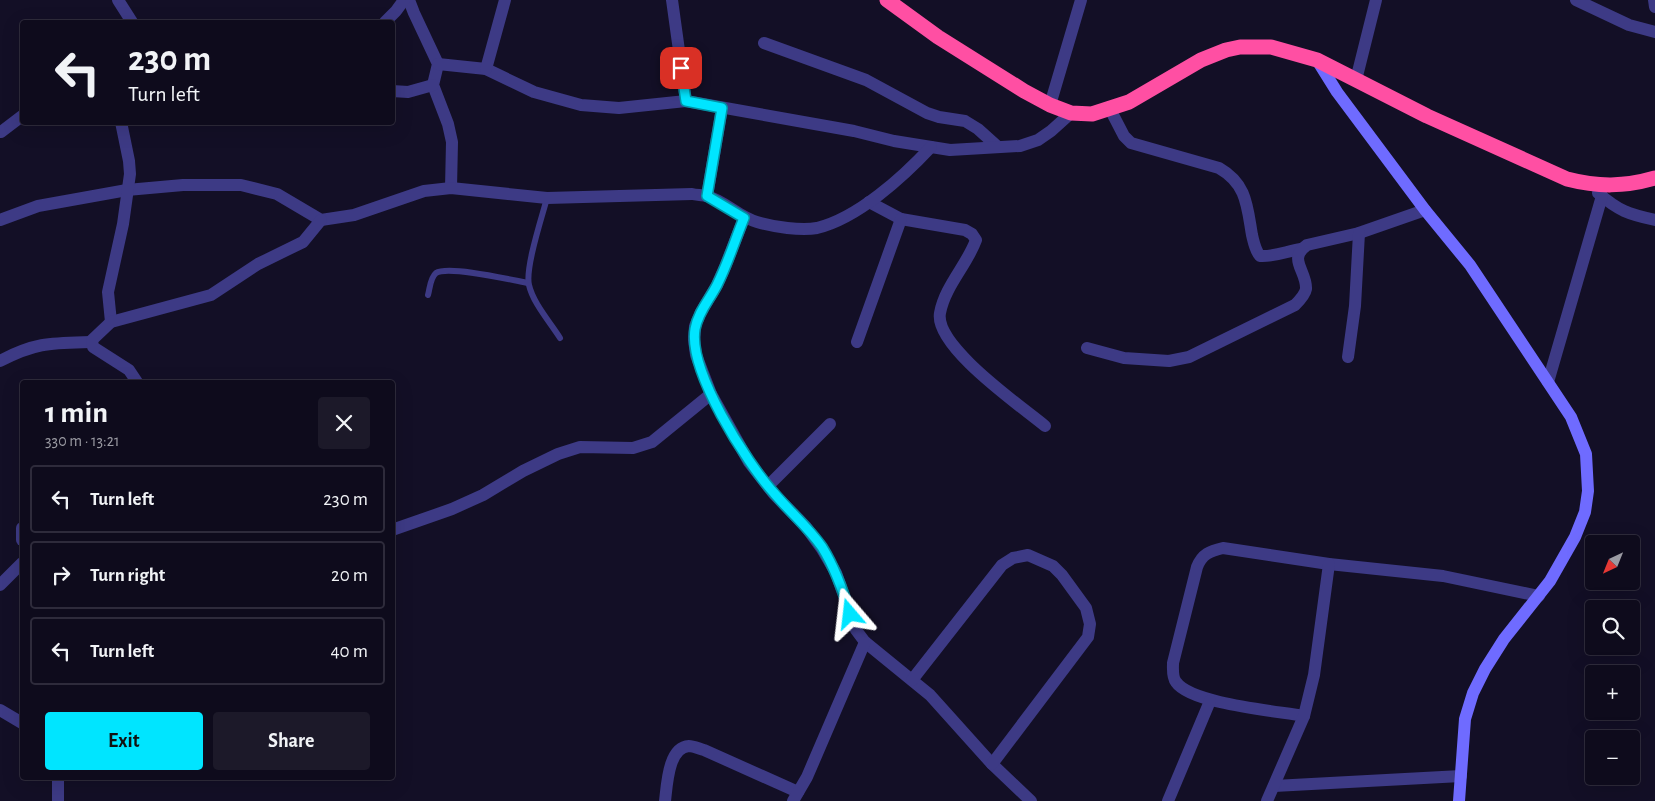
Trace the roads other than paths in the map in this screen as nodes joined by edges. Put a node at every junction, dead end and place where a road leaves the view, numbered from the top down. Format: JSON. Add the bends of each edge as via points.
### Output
{"nodes":[{"id":1,"x":118,"y":0,"type":"edge"},
{"id":2,"x":404,"y":0,"type":"edge"},
{"id":3,"x":409,"y":0,"type":"edge"},
{"id":4,"x":505,"y":0,"type":"edge"},
{"id":5,"x":672,"y":0,"type":"edge"},
{"id":6,"x":887,"y":0,"type":"edge"},
{"id":7,"x":1082,"y":0,"type":"edge"},
{"id":8,"x":1376,"y":0,"type":"edge"},
{"id":9,"x":1576,"y":0,"type":"edge"},
{"id":10,"x":1654,"y":0,"type":"edge"},
{"id":11,"x":1655,"y":7,"type":"edge"},
{"id":12,"x":131,"y":20,"type":"edge"},
{"id":13,"x":386,"y":20,"type":"edge"},
{"id":14,"x":1655,"y":32,"type":"edge"},
{"id":15,"x":764,"y":43,"type":"dead end"},
{"id":16,"x":1316,"y":60,"type":"junction"},
{"id":17,"x":438,"y":64,"type":"junction"},
{"id":18,"x":486,"y":69,"type":"junction"},
{"id":19,"x":1356,"y":80,"type":"junction"},
{"id":20,"x":433,"y":85,"type":"junction"},
{"id":21,"x":395,"y":91,"type":"edge"},
{"id":22,"x":686,"y":101,"type":"junction"},
{"id":23,"x":1050,"y":106,"type":"junction"},
{"id":24,"x":722,"y":108,"type":"junction"},
{"id":25,"x":1110,"y":109,"type":"junction"},
{"id":26,"x":1070,"y":113,"type":"junction"},
{"id":27,"x":20,"y":118,"type":"edge"},
{"id":28,"x":123,"y":125,"type":"edge"},
{"id":29,"x":1,"y":132,"type":"dead end"},
{"id":30,"x":932,"y":147,"type":"junction"},
{"id":31,"x":998,"y":147,"type":"junction"},
{"id":32,"x":1655,"y":178,"type":"edge"},
{"id":33,"x":1588,"y":184,"type":"junction"},
{"id":34,"x":451,"y":188,"type":"junction"},
{"id":35,"x":127,"y":190,"type":"junction"},
{"id":36,"x":707,"y":196,"type":"junction"},
{"id":37,"x":1602,"y":196,"type":"junction"},
{"id":38,"x":546,"y":198,"type":"junction"},
{"id":39,"x":869,"y":202,"type":"junction"},
{"id":40,"x":1424,"y":210,"type":"junction"},
{"id":41,"x":744,"y":218,"type":"junction"},
{"id":42,"x":901,"y":219,"type":"junction"},
{"id":43,"x":0,"y":220,"type":"edge"},
{"id":44,"x":320,"y":220,"type":"junction"},
{"id":45,"x":1655,"y":220,"type":"edge"},
{"id":46,"x":1360,"y":233,"type":"junction"},
{"id":47,"x":1301,"y":249,"type":"junction"},
{"id":48,"x":528,"y":283,"type":"junction"},
{"id":49,"x":428,"y":295,"type":"dead end"},
{"id":50,"x":111,"y":322,"type":"junction"},
{"id":51,"x":560,"y":338,"type":"dead end"},
{"id":52,"x":91,"y":342,"type":"junction"},
{"id":53,"x":857,"y":342,"type":"dead end"},
{"id":54,"x":1087,"y":348,"type":"dead end"},
{"id":55,"x":1348,"y":357,"type":"dead end"},
{"id":56,"x":0,"y":361,"type":"edge"},
{"id":57,"x":136,"y":380,"type":"edge"},
{"id":58,"x":1548,"y":382,"type":"junction"},
{"id":59,"x":711,"y":394,"type":"junction"},
{"id":60,"x":830,"y":424,"type":"dead end"},
{"id":61,"x":1045,"y":426,"type":"dead end"},
{"id":62,"x":768,"y":486,"type":"junction"},
{"id":63,"x":395,"y":529,"type":"edge"},
{"id":64,"x":1329,"y":564,"type":"junction"},
{"id":65,"x":20,"y":565,"type":"edge"},
{"id":66,"x":0,"y":585,"type":"edge"},
{"id":67,"x":1539,"y":596,"type":"junction"},
{"id":68,"x":865,"y":642,"type":"junction"},
{"id":69,"x":912,"y":680,"type":"junction"},
{"id":70,"x":1210,"y":701,"type":"junction"},
{"id":71,"x":0,"y":710,"type":"edge"},
{"id":72,"x":1304,"y":716,"type":"junction"},
{"id":73,"x":20,"y":722,"type":"edge"},
{"id":74,"x":992,"y":764,"type":"junction"},
{"id":75,"x":1462,"y":776,"type":"junction"},
{"id":76,"x":58,"y":780,"type":"edge"},
{"id":77,"x":1274,"y":786,"type":"junction"},
{"id":78,"x":795,"y":797,"type":"edge"},
{"id":79,"x":1024,"y":797,"type":"edge"},
{"id":80,"x":58,"y":801,"type":"edge"},
{"id":81,"x":665,"y":801,"type":"edge"},
{"id":82,"x":1168,"y":801,"type":"edge"},
{"id":83,"x":1267,"y":801,"type":"edge"},
{"id":84,"x":1459,"y":801,"type":"edge"}],
"edges":[{"from":1,"to":12,"type":"street"},
{"from":2,"to":13,"type":"street"},
{"from":3,"to":17,"type":"street"},
{"from":4,"to":18,"type":"street"},
{"from":5,"to":22,"type":"street"},
{"from":6,"to":23,"type":"highway","via":[[938,37]]},
{"from":7,"to":23,"type":"street"},
{"from":8,"to":19,"type":"street"},
{"from":9,"to":14,"type":"street","via":[[1629,25]]},
{"from":10,"to":11,"type":"street"},
{"from":15,"to":31,"type":"street","via":[[866,80],[927,113],[965,121]]},
{"from":16,"to":19,"type":"highway"},
{"from":16,"to":25,"type":"highway","via":[[1271,47],[1240,46],[1201,60],[1129,102]]},
{"from":16,"to":40,"type":"street"},
{"from":17,"to":18,"type":"street"},
{"from":17,"to":20,"type":"street"},
{"from":18,"to":22,"type":"street","via":[[534,92],[581,104],[619,108]]},
{"from":19,"to":33,"type":"highway","via":[[1494,148],[1567,179]]},
{"from":20,"to":21,"type":"street","via":[[408,92]]},
{"from":20,"to":34,"type":"street","via":[[452,142]]},
{"from":22,"to":24,"type":"street"},
{"from":23,"to":26,"type":"highway"},
{"from":24,"to":30,"type":"street"},
{"from":24,"to":36,"type":"street"},
{"from":25,"to":26,"type":"highway","via":[[1092,114]]},
{"from":25,"to":47,"type":"street","via":[[1131,143],[1219,168],[1233,178],[1243,190],[1254,244],[1260,256]]},
{"from":26,"to":31,"type":"street","via":[[1038,140],[1020,146]]},
{"from":27,"to":29,"type":"street"},
{"from":28,"to":35,"type":"street","via":[[130,174]]},
{"from":30,"to":31,"type":"street","via":[[950,150]]},
{"from":30,"to":39,"type":"street"},
{"from":32,"to":33,"type":"highway","via":[[1634,184]]},
{"from":33,"to":37,"type":"street"},
{"from":34,"to":38,"type":"street"},
{"from":34,"to":44,"type":"street","via":[[424,192],[354,215]]},
{"from":35,"to":43,"type":"street","via":[[38,206]]},
{"from":35,"to":44,"type":"street","via":[[241,185],[277,194]]},
{"from":35,"to":50,"type":"street","via":[[108,292]]},
{"from":36,"to":38,"type":"street"},
{"from":36,"to":41,"type":"street"},
{"from":37,"to":45,"type":"street","via":[[1624,211]]},
{"from":37,"to":58,"type":"street"},
{"from":38,"to":48,"type":"lane"},
{"from":39,"to":41,"type":"street","via":[[836,222],[817,228],[801,230]]},
{"from":39,"to":42,"type":"street"},
{"from":40,"to":46,"type":"street"},
{"from":40,"to":58,"type":"street","via":[[1470,265]]},
{"from":41,"to":59,"type":"street","via":[[717,285],[695,326],[696,355]]},
{"from":42,"to":53,"type":"street"},
{"from":42,"to":61,"type":"street","via":[[972,234],[976,240],[945,298],[940,314],[941,325],[962,356],[978,372]]},
{"from":44,"to":50,"type":"street","via":[[303,242],[258,264],[211,295]]},
{"from":46,"to":47,"type":"street"},
{"from":46,"to":55,"type":"street","via":[[1356,306]]},
{"from":47,"to":54,"type":"street","via":[[1298,257],[1306,288],[1295,305],[1189,357],[1155,361],[1124,358]]},
{"from":48,"to":49,"type":"lane","via":[[444,270],[432,278]]},
{"from":48,"to":51,"type":"lane"},
{"from":50,"to":52,"type":"street"},
{"from":52,"to":56,"type":"street","via":[[47,343]]},
{"from":52,"to":57,"type":"street","via":[[96,350],[129,370]]},
{"from":58,"to":67,"type":"street","via":[[1571,417],[1586,454],[1588,491],[1576,537]]},
{"from":59,"to":62,"type":"street","via":[[749,462]]},
{"from":59,"to":63,"type":"street","via":[[652,442],[633,448],[580,447],[558,454],[483,495]]},
{"from":60,"to":62,"type":"street"},
{"from":62,"to":68,"type":"street","via":[[822,549],[836,573],[856,630]]},
{"from":64,"to":67,"type":"street","via":[[1443,576]]},
{"from":64,"to":70,"type":"street","via":[[1223,548],[1201,557],[1173,673],[1176,682],[1185,690]]},
{"from":64,"to":72,"type":"street","via":[[1314,675]]},
{"from":65,"to":66,"type":"street"},
{"from":67,"to":75,"type":"street","via":[[1504,639],[1473,694],[1465,719]]},
{"from":68,"to":69,"type":"street"},
{"from":68,"to":78,"type":"street","via":[[808,777]]},
{"from":69,"to":74,"type":"street","via":[[930,694]]},
{"from":69,"to":74,"type":"street","via":[[1002,565],[1013,558],[1028,555],[1053,566],[1062,575],[1086,608],[1090,624],[1088,637]]},
{"from":70,"to":72,"type":"street"},
{"from":70,"to":82,"type":"street"},
{"from":71,"to":73,"type":"street"},
{"from":72,"to":77,"type":"street"},
{"from":74,"to":79,"type":"street"},
{"from":75,"to":77,"type":"street"},
{"from":75,"to":84,"type":"street"},
{"from":76,"to":80,"type":"street"},
{"from":77,"to":83,"type":"street"},
{"from":78,"to":81,"type":"street","via":[[704,750],[689,746],[674,755]]}]}
